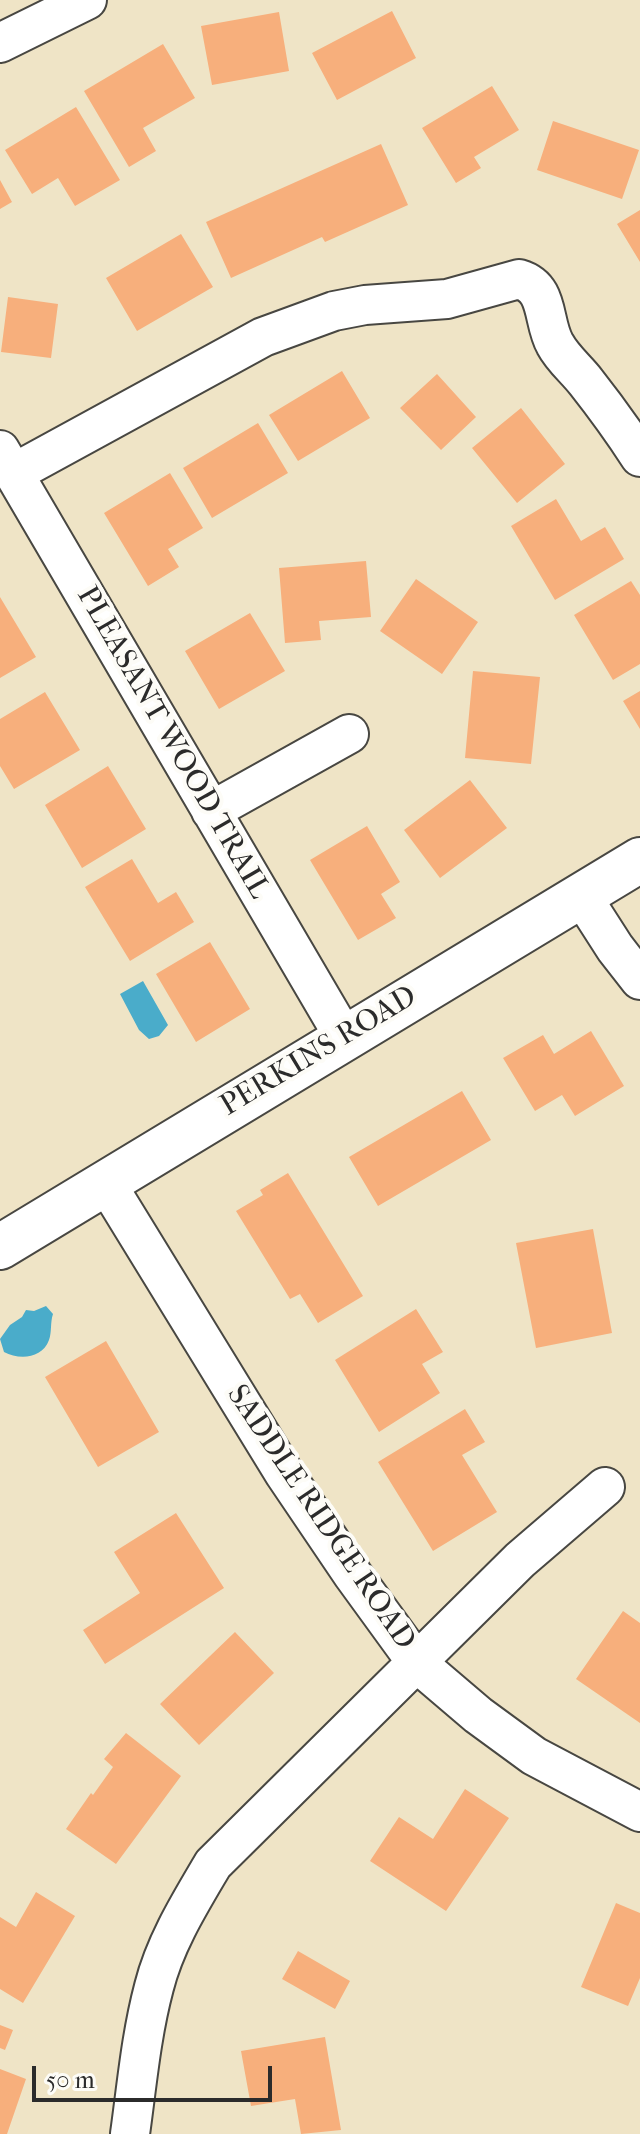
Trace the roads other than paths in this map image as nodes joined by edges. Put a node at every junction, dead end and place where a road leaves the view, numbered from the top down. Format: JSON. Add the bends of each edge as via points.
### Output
{"nodes":[{"id":1,"x":87,"y":0,"type":"edge"},
{"id":2,"x":0,"y":43,"type":"edge"},
{"id":3,"x":640,"y":457,"type":"edge"},
{"id":4,"x":7,"y":462,"type":"edge"},
{"id":5,"x":349,"y":734,"type":"dead end"},
{"id":6,"x":211,"y":811,"type":"junction"},
{"id":7,"x":640,"y":860,"type":"edge"},
{"id":8,"x":581,"y":895,"type":"junction"},
{"id":9,"x":640,"y":980,"type":"edge"},
{"id":10,"x":344,"y":1037,"type":"junction"},
{"id":11,"x":106,"y":1183,"type":"junction"},
{"id":12,"x":0,"y":1247,"type":"edge"},
{"id":13,"x":605,"y":1487,"type":"dead end"},
{"id":14,"x":417,"y":1663,"type":"junction"},
{"id":15,"x":640,"y":1812,"type":"edge"},
{"id":16,"x":130,"y":2134,"type":"edge"}],
"edges":[{"from":1,"to":2,"type":"street"},
{"from":3,"to":4,"type":"street","via":[[553,342],[536,290],[519,279],[447,299],[365,305],[305,320]]},
{"from":4,"to":6,"type":"street","name":"PLEASANT WOOD TRAIL"},
{"from":5,"to":6,"type":"street"},
{"from":6,"to":10,"type":"street","name":"PLEASANT WOOD TRAIL"},
{"from":7,"to":8,"type":"main road","name":"PERKINS ROAD"},
{"from":8,"to":9,"type":"street"},
{"from":8,"to":10,"type":"main road","name":"PERKINS ROAD"},
{"from":10,"to":11,"type":"main road","name":"PERKINS ROAD"},
{"from":11,"to":12,"type":"main road","name":"PERKINS ROAD"},
{"from":11,"to":14,"type":"street","name":"SADDLE RIDGE ROAD","via":[[284,1473]]},
{"from":13,"to":14,"type":"street","via":[[520,1560]]},
{"from":14,"to":15,"type":"street","name":"SADDLE RIDGE ROAD","via":[[534,1756]]},
{"from":14,"to":16,"type":"street","via":[[213,1864],[183,1915],[154,1984]]}]}
